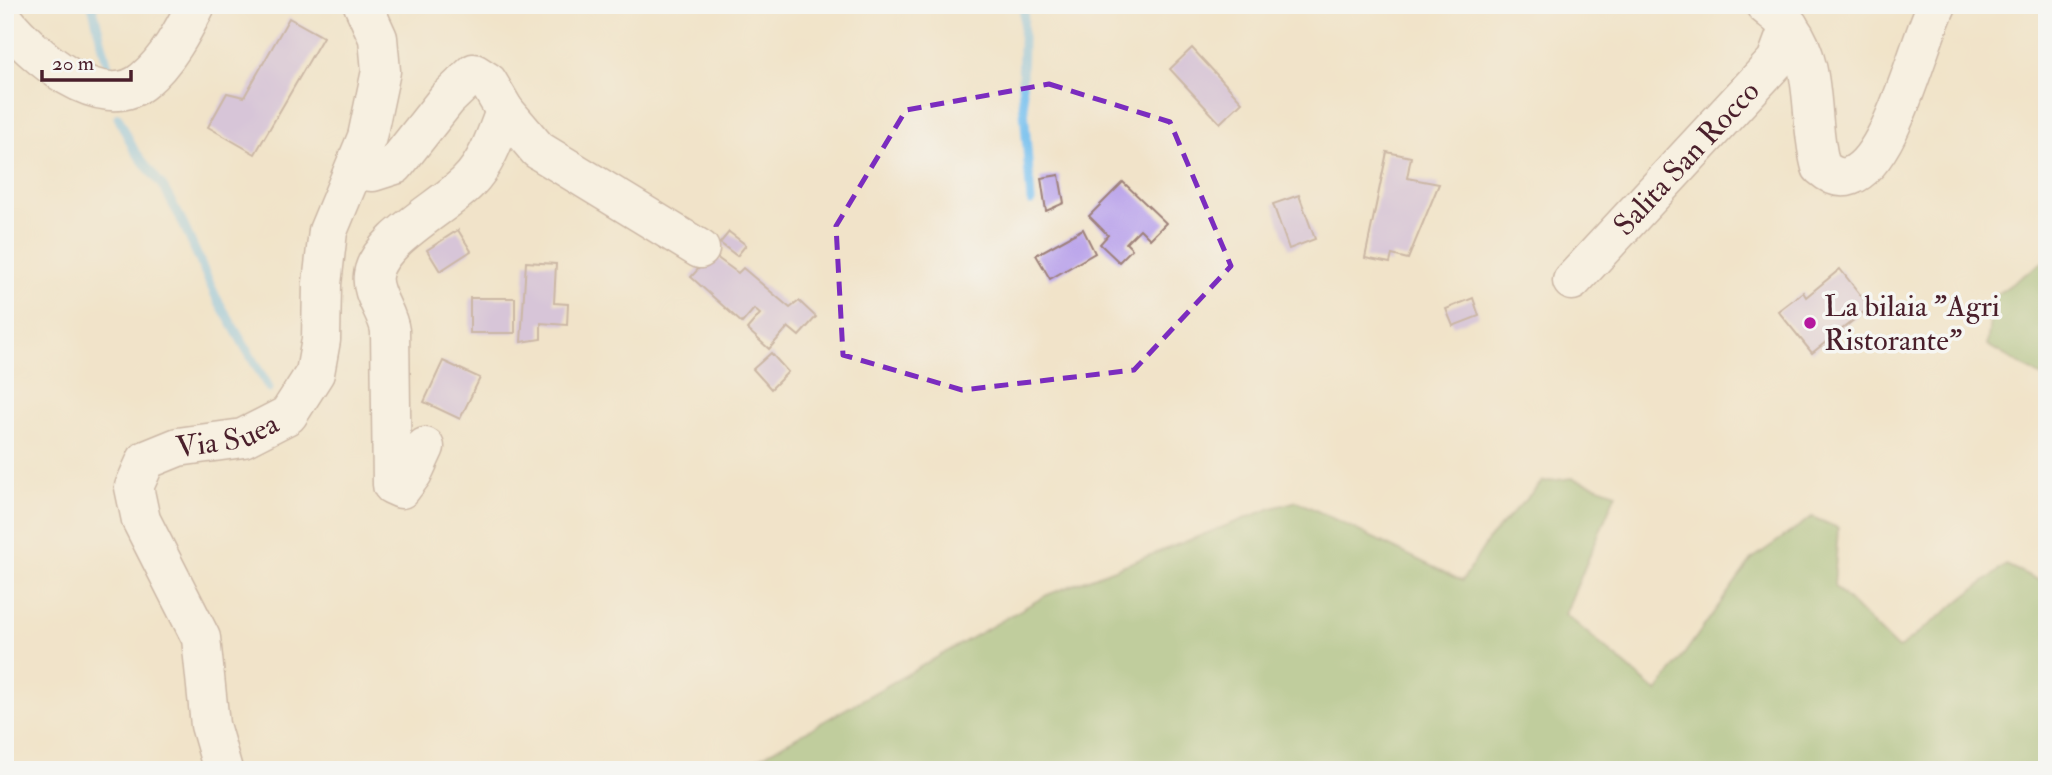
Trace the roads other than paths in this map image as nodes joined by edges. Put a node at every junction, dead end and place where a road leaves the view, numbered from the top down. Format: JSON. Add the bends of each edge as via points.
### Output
{"nodes":[{"id":1,"x":196,"y":5,"type":"edge"},
{"id":2,"x":363,"y":5,"type":"edge"},
{"id":3,"x":1937,"y":5,"type":"edge"},
{"id":4,"x":1777,"y":16,"type":"edge"},
{"id":5,"x":5,"y":21,"type":"edge"},
{"id":6,"x":505,"y":111,"type":"junction"},
{"id":7,"x":354,"y":170,"type":"junction"},
{"id":8,"x":700,"y":249,"type":"dead end"},
{"id":9,"x":1572,"y":281,"type":"dead end"},
{"id":10,"x":425,"y":447,"type":"dead end"},
{"id":11,"x":223,"y":770,"type":"edge"}],
"edges":[{"from":1,"to":5,"type":"street","via":[[180,36],[144,81],[123,91],[82,85],[41,58]]},
{"from":2,"to":7,"type":"street","name":"Via Suea","via":[[378,38],[381,71],[368,137]]},
{"from":3,"to":4,"type":"street","name":"Salita San Rocco","via":[[1893,123],[1872,161],[1850,176],[1833,176],[1821,167],[1802,49]]},
{"from":4,"to":9,"type":"street","name":"Salita San Rocco","via":[[1776,61]]},
{"from":6,"to":7,"type":"street","via":[[488,82],[474,73],[447,99],[395,165],[373,172]]},
{"from":6,"to":8,"type":"street","via":[[538,149]]},
{"from":6,"to":10,"type":"street","via":[[493,145],[470,181],[387,249],[373,275],[390,331],[392,485],[401,489]]},
{"from":7,"to":11,"type":"street","name":"Via Suea","via":[[328,231],[315,373],[288,415],[243,438],[178,447],[146,460],[134,487],[141,520],[201,638],[210,724]]}]}
